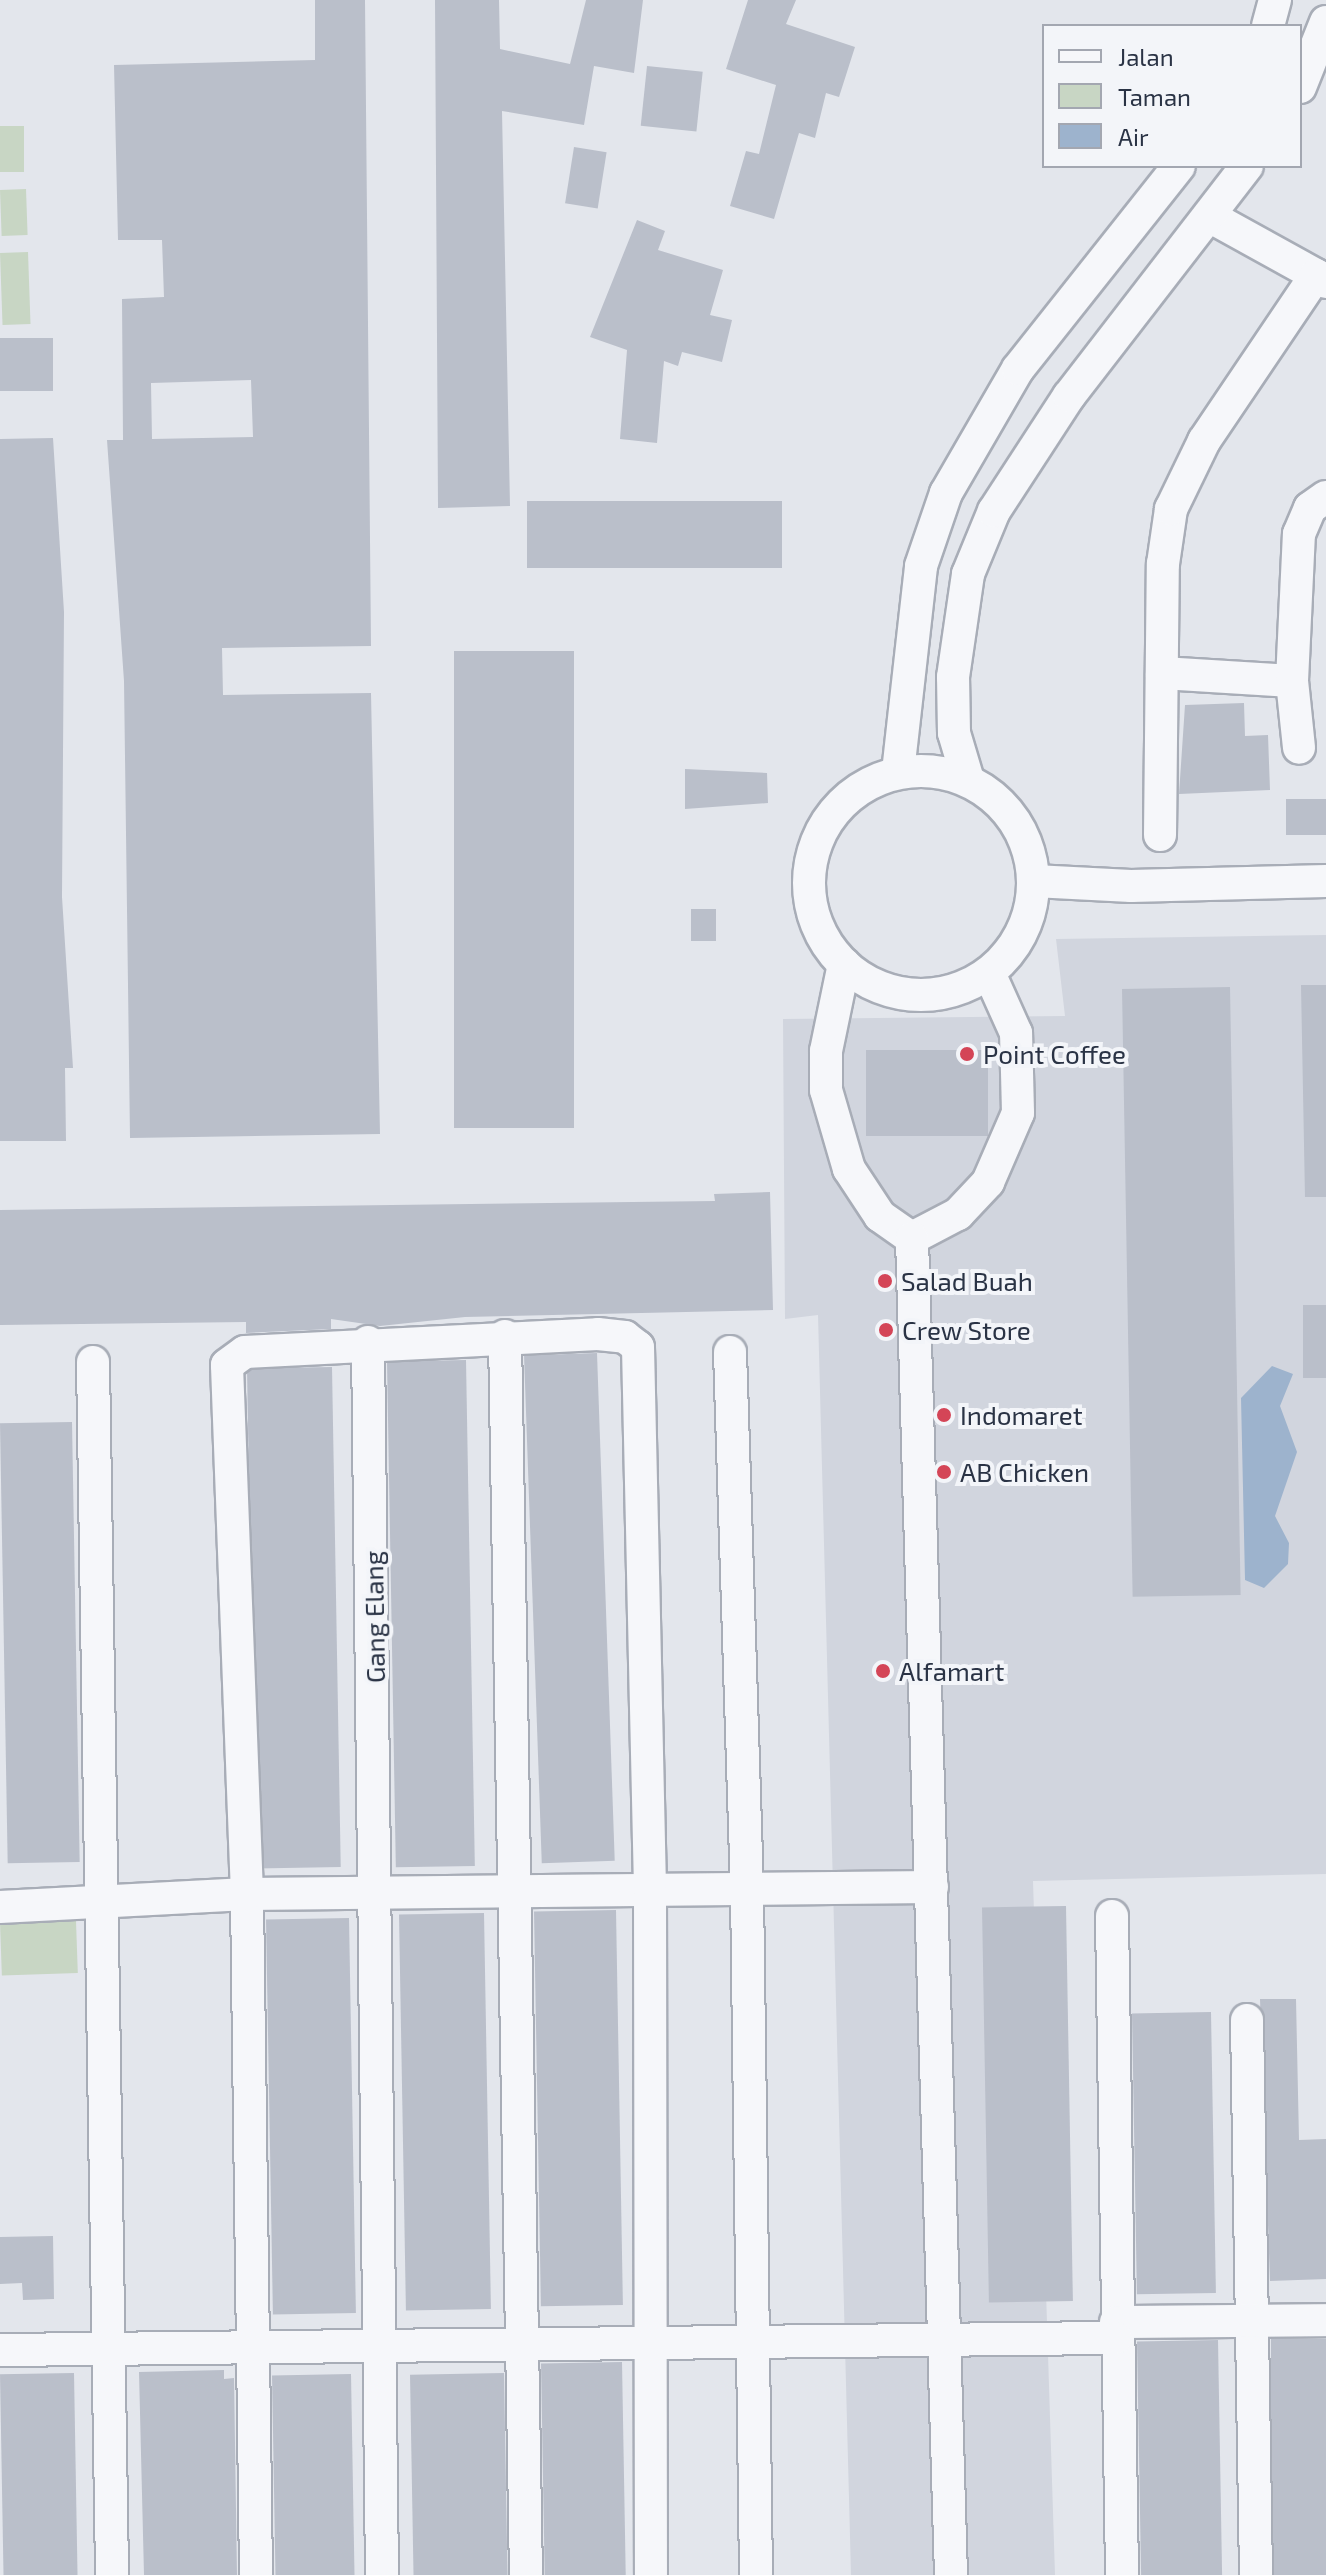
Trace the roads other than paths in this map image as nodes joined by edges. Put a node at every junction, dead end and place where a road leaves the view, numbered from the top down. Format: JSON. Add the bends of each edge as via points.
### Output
{"nodes":[{"id":1,"x":1275,"y":0,"type":"edge"},
{"id":2,"x":1326,"y":22,"type":"edge"},
{"id":3,"x":1269,"y":24,"type":"edge"},
{"id":4,"x":1302,"y":82,"type":"edge"},
{"id":5,"x":1177,"y":168,"type":"edge"},
{"id":6,"x":1245,"y":168,"type":"edge"},
{"id":7,"x":1209,"y":216,"type":"junction"},
{"id":8,"x":1321,"y":279,"type":"edge"},
{"id":9,"x":1326,"y":497,"type":"edge"},
{"id":10,"x":1162,"y":673,"type":"junction"},
{"id":11,"x":1292,"y":681,"type":"junction"},
{"id":12,"x":1299,"y":748,"type":"dead end"},
{"id":13,"x":898,"y":772,"type":"junction"},
{"id":14,"x":968,"y":780,"type":"junction"},
{"id":15,"x":1160,"y":835,"type":"dead end"},
{"id":16,"x":1034,"y":881,"type":"junction"},
{"id":17,"x":1326,"y":881,"type":"edge"},
{"id":18,"x":844,"y":964,"type":"junction"},
{"id":19,"x":989,"y":973,"type":"junction"},
{"id":20,"x":912,"y":1238,"type":"junction"},
{"id":21,"x":505,"y":1336,"type":"junction"},
{"id":22,"x":368,"y":1342,"type":"junction"},
{"id":23,"x":730,"y":1352,"type":"dead end"},
{"id":24,"x":93,"y":1362,"type":"dead end"},
{"id":25,"x":932,"y":1887,"type":"junction"},
{"id":26,"x":747,"y":1889,"type":"junction"},
{"id":27,"x":650,"y":1890,"type":"junction"},
{"id":28,"x":515,"y":1891,"type":"junction"},
{"id":29,"x":379,"y":1892,"type":"junction"},
{"id":30,"x":247,"y":1894,"type":"junction"},
{"id":31,"x":97,"y":1904,"type":"junction"},
{"id":32,"x":0,"y":1907,"type":"edge"},
{"id":33,"x":1112,"y":1916,"type":"dead end"},
{"id":34,"x":1247,"y":2020,"type":"dead end"},
{"id":35,"x":1326,"y":2320,"type":"edge"},
{"id":36,"x":1252,"y":2321,"type":"junction"},
{"id":37,"x":1116,"y":2330,"type":"junction"},
{"id":38,"x":945,"y":2337,"type":"junction"},
{"id":39,"x":651,"y":2338,"type":"junction"},
{"id":40,"x":751,"y":2338,"type":"junction"},
{"id":41,"x":523,"y":2341,"type":"junction"},
{"id":42,"x":379,"y":2344,"type":"junction"},
{"id":43,"x":251,"y":2346,"type":"junction"},
{"id":44,"x":107,"y":2347,"type":"junction"},
{"id":45,"x":0,"y":2350,"type":"edge"},
{"id":46,"x":112,"y":2575,"type":"edge"},
{"id":47,"x":256,"y":2575,"type":"edge"},
{"id":48,"x":382,"y":2575,"type":"edge"},
{"id":49,"x":526,"y":2575,"type":"edge"},
{"id":50,"x":651,"y":2575,"type":"edge"},
{"id":51,"x":756,"y":2575,"type":"edge"},
{"id":52,"x":951,"y":2575,"type":"edge"},
{"id":53,"x":1122,"y":2575,"type":"edge"},
{"id":54,"x":1256,"y":2575,"type":"edge"}],
"edges":[{"from":1,"to":3,"type":"street"},
{"from":2,"to":4,"type":"street"},
{"from":5,"to":13,"type":"street","via":[[1018,369],[946,493],[921,566]]},
{"from":6,"to":7,"type":"street"},
{"from":7,"to":8,"type":"street"},
{"from":7,"to":14,"type":"street","via":[[1069,396],[994,511],[968,574],[953,677],[954,733]]},
{"from":8,"to":10,"type":"street","via":[[1204,441],[1171,509]]},
{"from":9,"to":11,"type":"street","via":[[1310,508],[1299,534]]},
{"from":10,"to":11,"type":"street"},
{"from":10,"to":15,"type":"street"},
{"from":11,"to":12,"type":"street"},
{"from":13,"to":14,"type":"street","via":[[933,770]]},
{"from":13,"to":18,"type":"street","via":[[843,802],[812,857],[814,916]]},
{"from":14,"to":16,"type":"street","via":[[1015,821]]},
{"from":16,"to":17,"type":"street"},
{"from":16,"to":19,"type":"street","via":[[1022,933]]},
{"from":18,"to":19,"type":"street","via":[[869,983],[931,995]]},
{"from":18,"to":20,"type":"street","via":[[826,1051],[826,1090],[849,1169],[880,1216]]},
{"from":19,"to":20,"type":"street","via":[[1016,1033],[1018,1113],[988,1182],[958,1214]]},
{"from":20,"to":25,"type":"street"},
{"from":21,"to":22,"type":"street"},
{"from":21,"to":27,"type":"street","via":[[598,1334],[625,1337],[638,1347]]},
{"from":21,"to":28,"type":"street"},
{"from":22,"to":29,"type":"street","name":"Gang Elang"},
{"from":22,"to":30,"type":"street","via":[[245,1352],[227,1365]]},
{"from":23,"to":26,"type":"street"},
{"from":24,"to":31,"type":"street"},
{"from":25,"to":26,"type":"street"},
{"from":25,"to":38,"type":"street"},
{"from":26,"to":27,"type":"street"},
{"from":26,"to":40,"type":"street"},
{"from":27,"to":28,"type":"street"},
{"from":27,"to":39,"type":"street"},
{"from":28,"to":29,"type":"street"},
{"from":28,"to":41,"type":"street"},
{"from":29,"to":30,"type":"street"},
{"from":29,"to":42,"type":"street","name":"Gang Elang"},
{"from":30,"to":31,"type":"street"},
{"from":30,"to":43,"type":"street"},
{"from":31,"to":32,"type":"street"},
{"from":31,"to":44,"type":"street"},
{"from":33,"to":37,"type":"street"},
{"from":34,"to":36,"type":"street"},
{"from":35,"to":36,"type":"street"},
{"from":36,"to":37,"type":"street"},
{"from":36,"to":54,"type":"street"},
{"from":37,"to":38,"type":"street"},
{"from":37,"to":53,"type":"street"},
{"from":38,"to":40,"type":"street"},
{"from":38,"to":52,"type":"street"},
{"from":39,"to":40,"type":"street"},
{"from":39,"to":41,"type":"street"},
{"from":39,"to":50,"type":"street"},
{"from":40,"to":51,"type":"street"},
{"from":41,"to":42,"type":"street"},
{"from":41,"to":49,"type":"street"},
{"from":42,"to":43,"type":"street"},
{"from":42,"to":48,"type":"street","name":"Gang Elang"},
{"from":43,"to":44,"type":"street"},
{"from":43,"to":47,"type":"street"},
{"from":44,"to":45,"type":"street"},
{"from":44,"to":46,"type":"street"}]}
